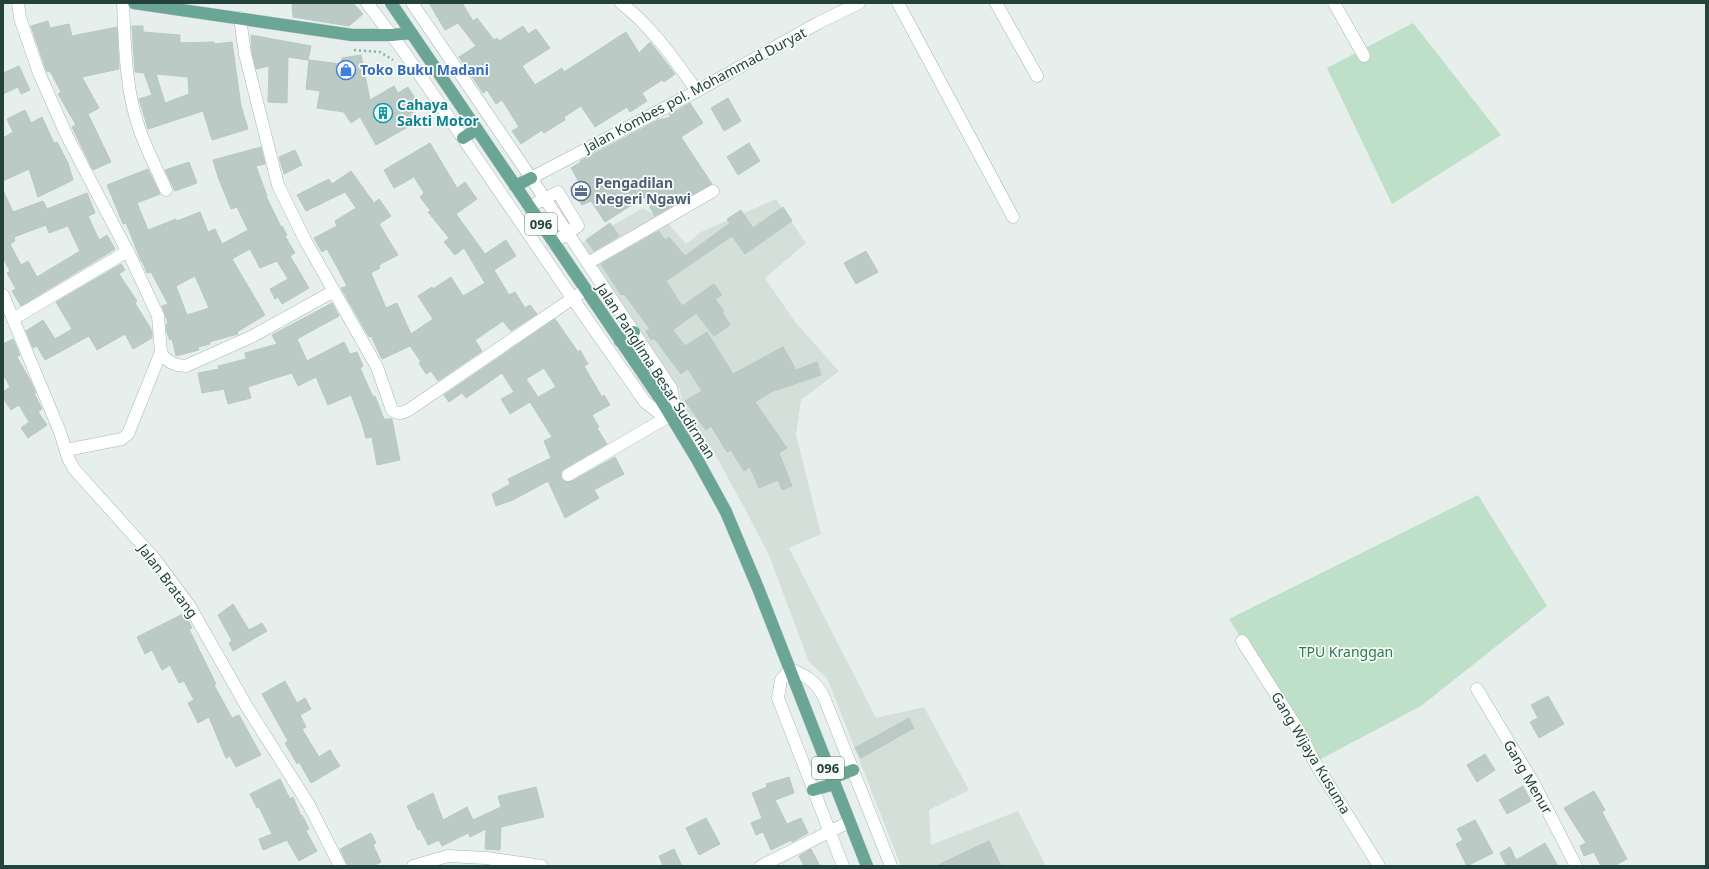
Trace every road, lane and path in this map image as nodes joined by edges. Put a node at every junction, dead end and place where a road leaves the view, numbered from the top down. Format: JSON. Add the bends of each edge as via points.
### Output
{"nodes":[{"id":1,"x":18,"y":3,"type":"edge"},
{"id":2,"x":123,"y":3,"type":"edge"},
{"id":3,"x":134,"y":3,"type":"edge"},
{"id":4,"x":368,"y":3,"type":"edge"},
{"id":5,"x":391,"y":3,"type":"edge"},
{"id":6,"x":412,"y":3,"type":"edge"},
{"id":7,"x":622,"y":3,"type":"edge"},
{"id":8,"x":859,"y":3,"type":"edge"},
{"id":9,"x":898,"y":3,"type":"edge"},
{"id":10,"x":996,"y":3,"type":"edge"},
{"id":11,"x":1334,"y":3,"type":"edge"},
{"id":12,"x":240,"y":18,"type":"junction"},
{"id":13,"x":411,"y":34,"type":"junction"},
{"id":14,"x":392,"y":35,"type":"junction"},
{"id":15,"x":354,"y":50,"type":"dead end"},
{"id":16,"x":1364,"y":56,"type":"dead end"},
{"id":17,"x":396,"y":64,"type":"dead end"},
{"id":18,"x":1037,"y":76,"type":"dead end"},
{"id":19,"x":697,"y":91,"type":"junction"},
{"id":20,"x":477,"y":129,"type":"junction"},
{"id":21,"x":462,"y":138,"type":"junction"},
{"id":22,"x":531,"y":178,"type":"junction"},
{"id":23,"x":515,"y":186,"type":"junction"},
{"id":24,"x":166,"y":190,"type":"dead end"},
{"id":25,"x":713,"y":191,"type":"dead end"},
{"id":26,"x":545,"y":198,"type":"junction"},
{"id":27,"x":529,"y":207,"type":"junction"},
{"id":28,"x":1013,"y":217,"type":"dead end"},
{"id":29,"x":568,"y":233,"type":"junction"},
{"id":30,"x":553,"y":243,"type":"junction"},
{"id":31,"x":128,"y":251,"type":"junction"},
{"id":32,"x":588,"y":263,"type":"junction"},
{"id":33,"x":585,"y":290,"type":"junction"},
{"id":34,"x":334,"y":291,"type":"junction"},
{"id":35,"x":3,"y":295,"type":"edge"},
{"id":36,"x":573,"y":299,"type":"junction"},
{"id":37,"x":13,"y":319,"type":"junction"},
{"id":38,"x":634,"y":332,"type":"junction"},
{"id":39,"x":620,"y":341,"type":"junction"},
{"id":40,"x":161,"y":352,"type":"junction"},
{"id":41,"x":671,"y":415,"type":"junction"},
{"id":42,"x":66,"y":450,"type":"junction"},
{"id":43,"x":568,"y":476,"type":"dead end"},
{"id":44,"x":1242,"y":641,"type":"dead end"},
{"id":45,"x":790,"y":669,"type":"junction"},
{"id":46,"x":1477,"y":689,"type":"dead end"},
{"id":47,"x":853,"y":770,"type":"junction"},
{"id":48,"x":833,"y":781,"type":"junction"},
{"id":49,"x":814,"y":790,"type":"junction"},
{"id":50,"x":849,"y":822,"type":"junction"},
{"id":51,"x":830,"y":832,"type":"junction"},
{"id":52,"x":513,"y":864,"type":"edge"},
{"id":53,"x":340,"y":866,"type":"edge"},
{"id":54,"x":413,"y":866,"type":"edge"},
{"id":55,"x":542,"y":866,"type":"edge"},
{"id":56,"x":761,"y":866,"type":"edge"},
{"id":57,"x":843,"y":866,"type":"edge"},
{"id":58,"x":866,"y":866,"type":"edge"},
{"id":59,"x":891,"y":866,"type":"edge"},
{"id":60,"x":1379,"y":866,"type":"edge"},
{"id":61,"x":1576,"y":866,"type":"edge"}],
"edges":[{"from":1,"to":31,"type":"street","via":[[20,18],[39,73],[67,136]]},
{"from":2,"to":24,"type":"street","via":[[131,100],[138,128]]},
{"from":3,"to":12,"type":"main road"},
{"from":4,"to":14,"type":"street"},
{"from":5,"to":13,"type":"main road","name":"Jalan Panglima Besar Sudirman"},
{"from":6,"to":22,"type":"street"},
{"from":7,"to":19,"type":"street","via":[[668,51]]},
{"from":8,"to":19,"type":"street","name":"Jalan Kombes pol. Mohammad Duryat"},
{"from":9,"to":28,"type":"street"},
{"from":10,"to":18,"type":"street"},
{"from":11,"to":16,"type":"street"},
{"from":12,"to":14,"type":"main road","via":[[352,35]]},
{"from":12,"to":34,"type":"street","via":[[245,54],[278,185]]},
{"from":13,"to":14,"type":"main road"},
{"from":13,"to":20,"type":"main road","name":"Jalan Panglima Besar Sudirman","number":"096"},
{"from":14,"to":21,"type":"street"},
{"from":15,"to":17,"type":"path","via":[[380,52]]},
{"from":19,"to":22,"type":"street","name":"Jalan Kombes pol. Mohammad Duryat"},
{"from":20,"to":21,"type":"main road"},
{"from":20,"to":23,"type":"main road","name":"Jalan Panglima Besar Sudirman","number":"096"},
{"from":21,"to":36,"type":"street"},
{"from":22,"to":23,"type":"main road"},
{"from":22,"to":26,"type":"street"},
{"from":23,"to":27,"type":"main road","name":"Jalan Panglima Besar Sudirman","number":"096"},
{"from":25,"to":32,"type":"street"},
{"from":26,"to":27,"type":"street"},
{"from":26,"to":29,"type":"street"},
{"from":27,"to":30,"type":"main road","name":"Jalan Panglima Besar Sudirman","number":"096"},
{"from":29,"to":30,"type":"street"},
{"from":29,"to":32,"type":"street"},
{"from":30,"to":33,"type":"main road","name":"Jalan Panglima Besar Sudirman","number":"096"},
{"from":31,"to":37,"type":"street"},
{"from":31,"to":40,"type":"street","via":[[158,316]]},
{"from":32,"to":38,"type":"street"},
{"from":33,"to":36,"type":"street"},
{"from":33,"to":39,"type":"main road","name":"Jalan Panglima Besar Sudirman","number":"096"},
{"from":34,"to":36,"type":"street","via":[[377,367],[392,410],[398,414],[416,405]]},
{"from":34,"to":40,"type":"street","via":[[253,336],[186,366],[170,362]]},
{"from":35,"to":37,"type":"street","name":"Jalan Bratang"},
{"from":36,"to":41,"type":"street","via":[[645,402],[663,416]]},
{"from":37,"to":42,"type":"street","name":"Jalan Bratang"},
{"from":38,"to":39,"type":"main road"},
{"from":38,"to":41,"type":"street","via":[[671,388],[675,406]]},
{"from":39,"to":41,"type":"main road","name":"Jalan Panglima Besar Sudirman","number":"096"},
{"from":40,"to":42,"type":"street","via":[[128,434],[122,439]]},
{"from":41,"to":43,"type":"street"},
{"from":41,"to":45,"type":"main road","name":"Jalan Panglima Besar Sudirman","number":"096","via":[[731,523]]},
{"from":42,"to":53,"type":"street","name":"Jalan Bratang","via":[[74,469],[154,558],[189,604],[247,707],[309,805]]},
{"from":44,"to":60,"type":"street","name":"Gang Wijaya Kusuma"},
{"from":45,"to":47,"type":"street","via":[[807,676],[821,690]]},
{"from":45,"to":48,"type":"main road","name":"Jalan Panglima Besar Sudirman","number":"096"},
{"from":45,"to":49,"type":"street","via":[[781,680],[778,698]]},
{"from":46,"to":61,"type":"street","name":"Gang Menur","via":[[1534,784]]},
{"from":47,"to":48,"type":"main road"},
{"from":47,"to":59,"type":"street"},
{"from":48,"to":49,"type":"main road"},
{"from":48,"to":50,"type":"main road","name":"Jalan Panglima Besar Sudirman","number":"096"},
{"from":49,"to":51,"type":"street"},
{"from":50,"to":51,"type":"street"},
{"from":50,"to":58,"type":"main road","name":"Jalan Panglima Besar Sudirman","number":"096"},
{"from":51,"to":56,"type":"street"},
{"from":51,"to":57,"type":"street"},
{"from":52,"to":54,"type":"street","via":[[468,856],[448,856]]},
{"from":52,"to":55,"type":"street"}]}
